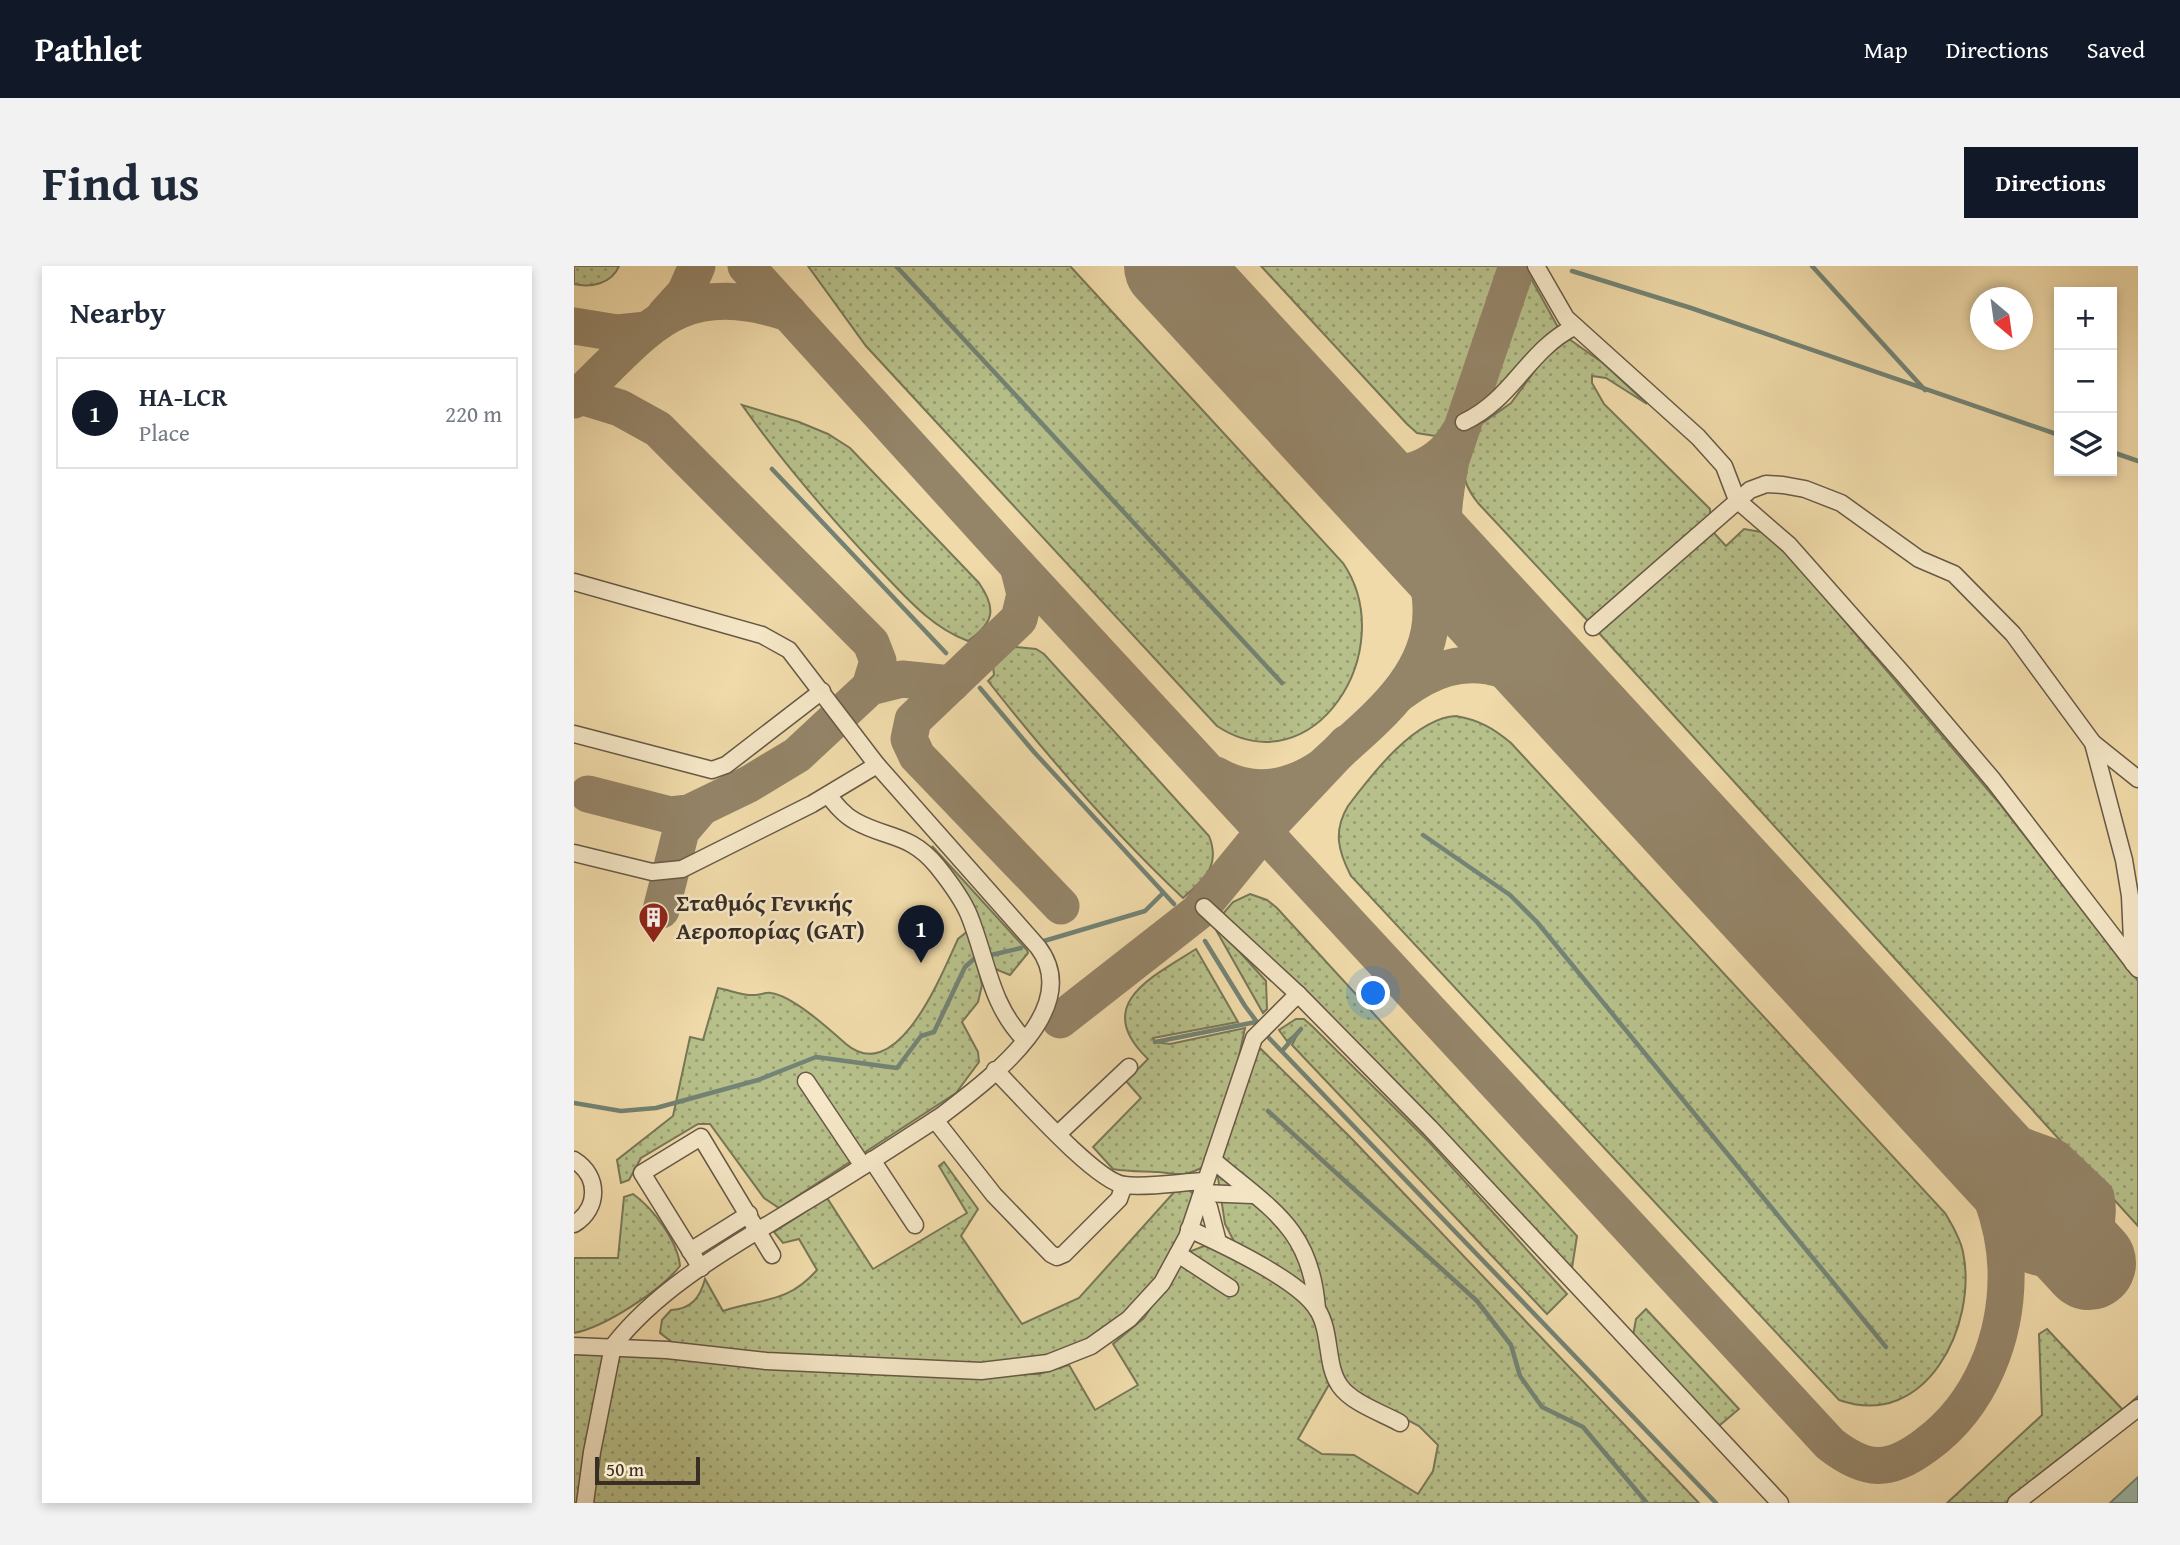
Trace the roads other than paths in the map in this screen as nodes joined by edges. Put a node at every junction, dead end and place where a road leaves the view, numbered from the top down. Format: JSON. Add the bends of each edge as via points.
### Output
{"nodes":[{"id":1,"x":1535,"y":266,"type":"edge"},
{"id":2,"x":1574,"y":327,"type":"junction"},
{"id":3,"x":1464,"y":422,"type":"dead end"},
{"id":4,"x":1737,"y":500,"type":"junction"},
{"id":5,"x":574,"y":582,"type":"edge"},
{"id":6,"x":1593,"y":627,"type":"dead end"},
{"id":7,"x":822,"y":691,"type":"junction"},
{"id":8,"x":574,"y":734,"type":"edge"},
{"id":9,"x":2093,"y":743,"type":"junction"},
{"id":10,"x":877,"y":765,"type":"junction"},
{"id":11,"x":2138,"y":779,"type":"edge"},
{"id":12,"x":828,"y":795,"type":"junction"},
{"id":13,"x":574,"y":853,"type":"edge"},
{"id":14,"x":1203,"y":907,"type":"dead end"},
{"id":15,"x":2136,"y":966,"type":"edge"},
{"id":16,"x":1298,"y":994,"type":"junction"},
{"id":17,"x":1025,"y":1040,"type":"junction"},
{"id":18,"x":1129,"y":1067,"type":"dead end"},
{"id":19,"x":995,"y":1070,"type":"junction"},
{"id":20,"x":806,"y":1081,"type":"dead end"},
{"id":21,"x":935,"y":1120,"type":"junction"},
{"id":22,"x":1058,"y":1134,"type":"junction"},
{"id":23,"x":574,"y":1160,"type":"edge"},
{"id":24,"x":1213,"y":1160,"type":"junction"},
{"id":25,"x":868,"y":1163,"type":"junction"},
{"id":26,"x":1124,"y":1185,"type":"junction"},
{"id":27,"x":1203,"y":1191,"type":"junction"},
{"id":28,"x":1253,"y":1195,"type":"junction"},
{"id":29,"x":749,"y":1214,"type":"junction"},
{"id":30,"x":574,"y":1224,"type":"edge"},
{"id":31,"x":915,"y":1225,"type":"dead end"},
{"id":32,"x":1189,"y":1229,"type":"junction"},
{"id":33,"x":759,"y":1230,"type":"junction"},
{"id":34,"x":1218,"y":1242,"type":"junction"},
{"id":35,"x":690,"y":1251,"type":"junction"},
{"id":36,"x":1178,"y":1254,"type":"junction"},
{"id":37,"x":772,"y":1255,"type":"dead end"},
{"id":38,"x":701,"y":1268,"type":"junction"},
{"id":39,"x":1230,"y":1288,"type":"dead end"},
{"id":40,"x":1317,"y":1309,"type":"junction"},
{"id":41,"x":574,"y":1346,"type":"edge"},
{"id":42,"x":613,"y":1346,"type":"junction"},
{"id":43,"x":2138,"y":1408,"type":"edge"},
{"id":44,"x":1400,"y":1423,"type":"dead end"},
{"id":45,"x":585,"y":1503,"type":"edge"},
{"id":46,"x":1780,"y":1503,"type":"edge"},
{"id":47,"x":2016,"y":1503,"type":"edge"}],
"edges":[{"from":1,"to":2,"type":"lane","via":[[1549,295]]},
{"from":2,"to":3,"type":"lane","via":[[1544,345],[1496,404]]},
{"from":2,"to":4,"type":"lane","via":[[1715,455]]},
{"from":4,"to":6,"type":"lane"},
{"from":4,"to":9,"type":"lane","via":[[1766,484],[1824,495],[1919,559],[1954,574],[2013,634]]},
{"from":4,"to":15,"type":"lane","via":[[1789,545],[1904,675],[1993,780]]},
{"from":5,"to":7,"type":"lane","via":[[772,639],[789,650]]},
{"from":7,"to":8,"type":"lane","via":[[712,771]]},
{"from":7,"to":10,"type":"lane"},
{"from":9,"to":11,"type":"lane"},
{"from":9,"to":15,"type":"lane","via":[[2124,860]]},
{"from":10,"to":12,"type":"lane"},
{"from":10,"to":17,"type":"lane","via":[[1046,957],[1052,982],[1050,999]]},
{"from":12,"to":13,"type":"lane","via":[[671,872],[635,869]]},
{"from":12,"to":17,"type":"lane","via":[[844,814],[907,839],[936,864],[969,915],[998,1003]]},
{"from":14,"to":16,"type":"lane"},
{"from":16,"to":24,"type":"lane","via":[[1254,1038]]},
{"from":16,"to":46,"type":"lane","via":[[1430,1128]]},
{"from":17,"to":19,"type":"lane"},
{"from":18,"to":22,"type":"lane"},
{"from":19,"to":21,"type":"lane"},
{"from":19,"to":22,"type":"lane"},
{"from":20,"to":25,"type":"lane"},
{"from":21,"to":25,"type":"lane"},
{"from":21,"to":26,"type":"lane","via":[[994,1195],[1057,1257],[1119,1199]]},
{"from":22,"to":26,"type":"lane","via":[[1109,1179]]},
{"from":23,"to":30,"type":"lane","via":[[589,1174],[594,1194],[587,1214]]},
{"from":24,"to":27,"type":"lane"},
{"from":24,"to":28,"type":"lane"},
{"from":25,"to":31,"type":"lane"},
{"from":25,"to":33,"type":"lane"},
{"from":26,"to":27,"type":"lane"},
{"from":27,"to":28,"type":"lane"},
{"from":27,"to":32,"type":"lane"},
{"from":27,"to":34,"type":"lane"},
{"from":28,"to":40,"type":"lane","via":[[1275,1211],[1303,1247],[1315,1282]]},
{"from":29,"to":33,"type":"lane"},
{"from":29,"to":35,"type":"lane"},
{"from":29,"to":35,"type":"lane","via":[[701,1138],[642,1173]]},
{"from":32,"to":34,"type":"lane"},
{"from":32,"to":36,"type":"lane"},
{"from":33,"to":37,"type":"lane"},
{"from":33,"to":38,"type":"lane"},
{"from":34,"to":40,"type":"lane","via":[[1299,1290]]},
{"from":35,"to":38,"type":"lane"},
{"from":36,"to":39,"type":"lane"},
{"from":36,"to":42,"type":"lane","via":[[1153,1294],[1111,1335],[1068,1357],[1027,1368],[981,1371],[766,1361]]},
{"from":38,"to":42,"type":"lane","via":[[656,1301]]},
{"from":40,"to":44,"type":"lane","via":[[1340,1387]]},
{"from":41,"to":42,"type":"lane"},
{"from":42,"to":45,"type":"lane"},
{"from":43,"to":47,"type":"lane"}]}
